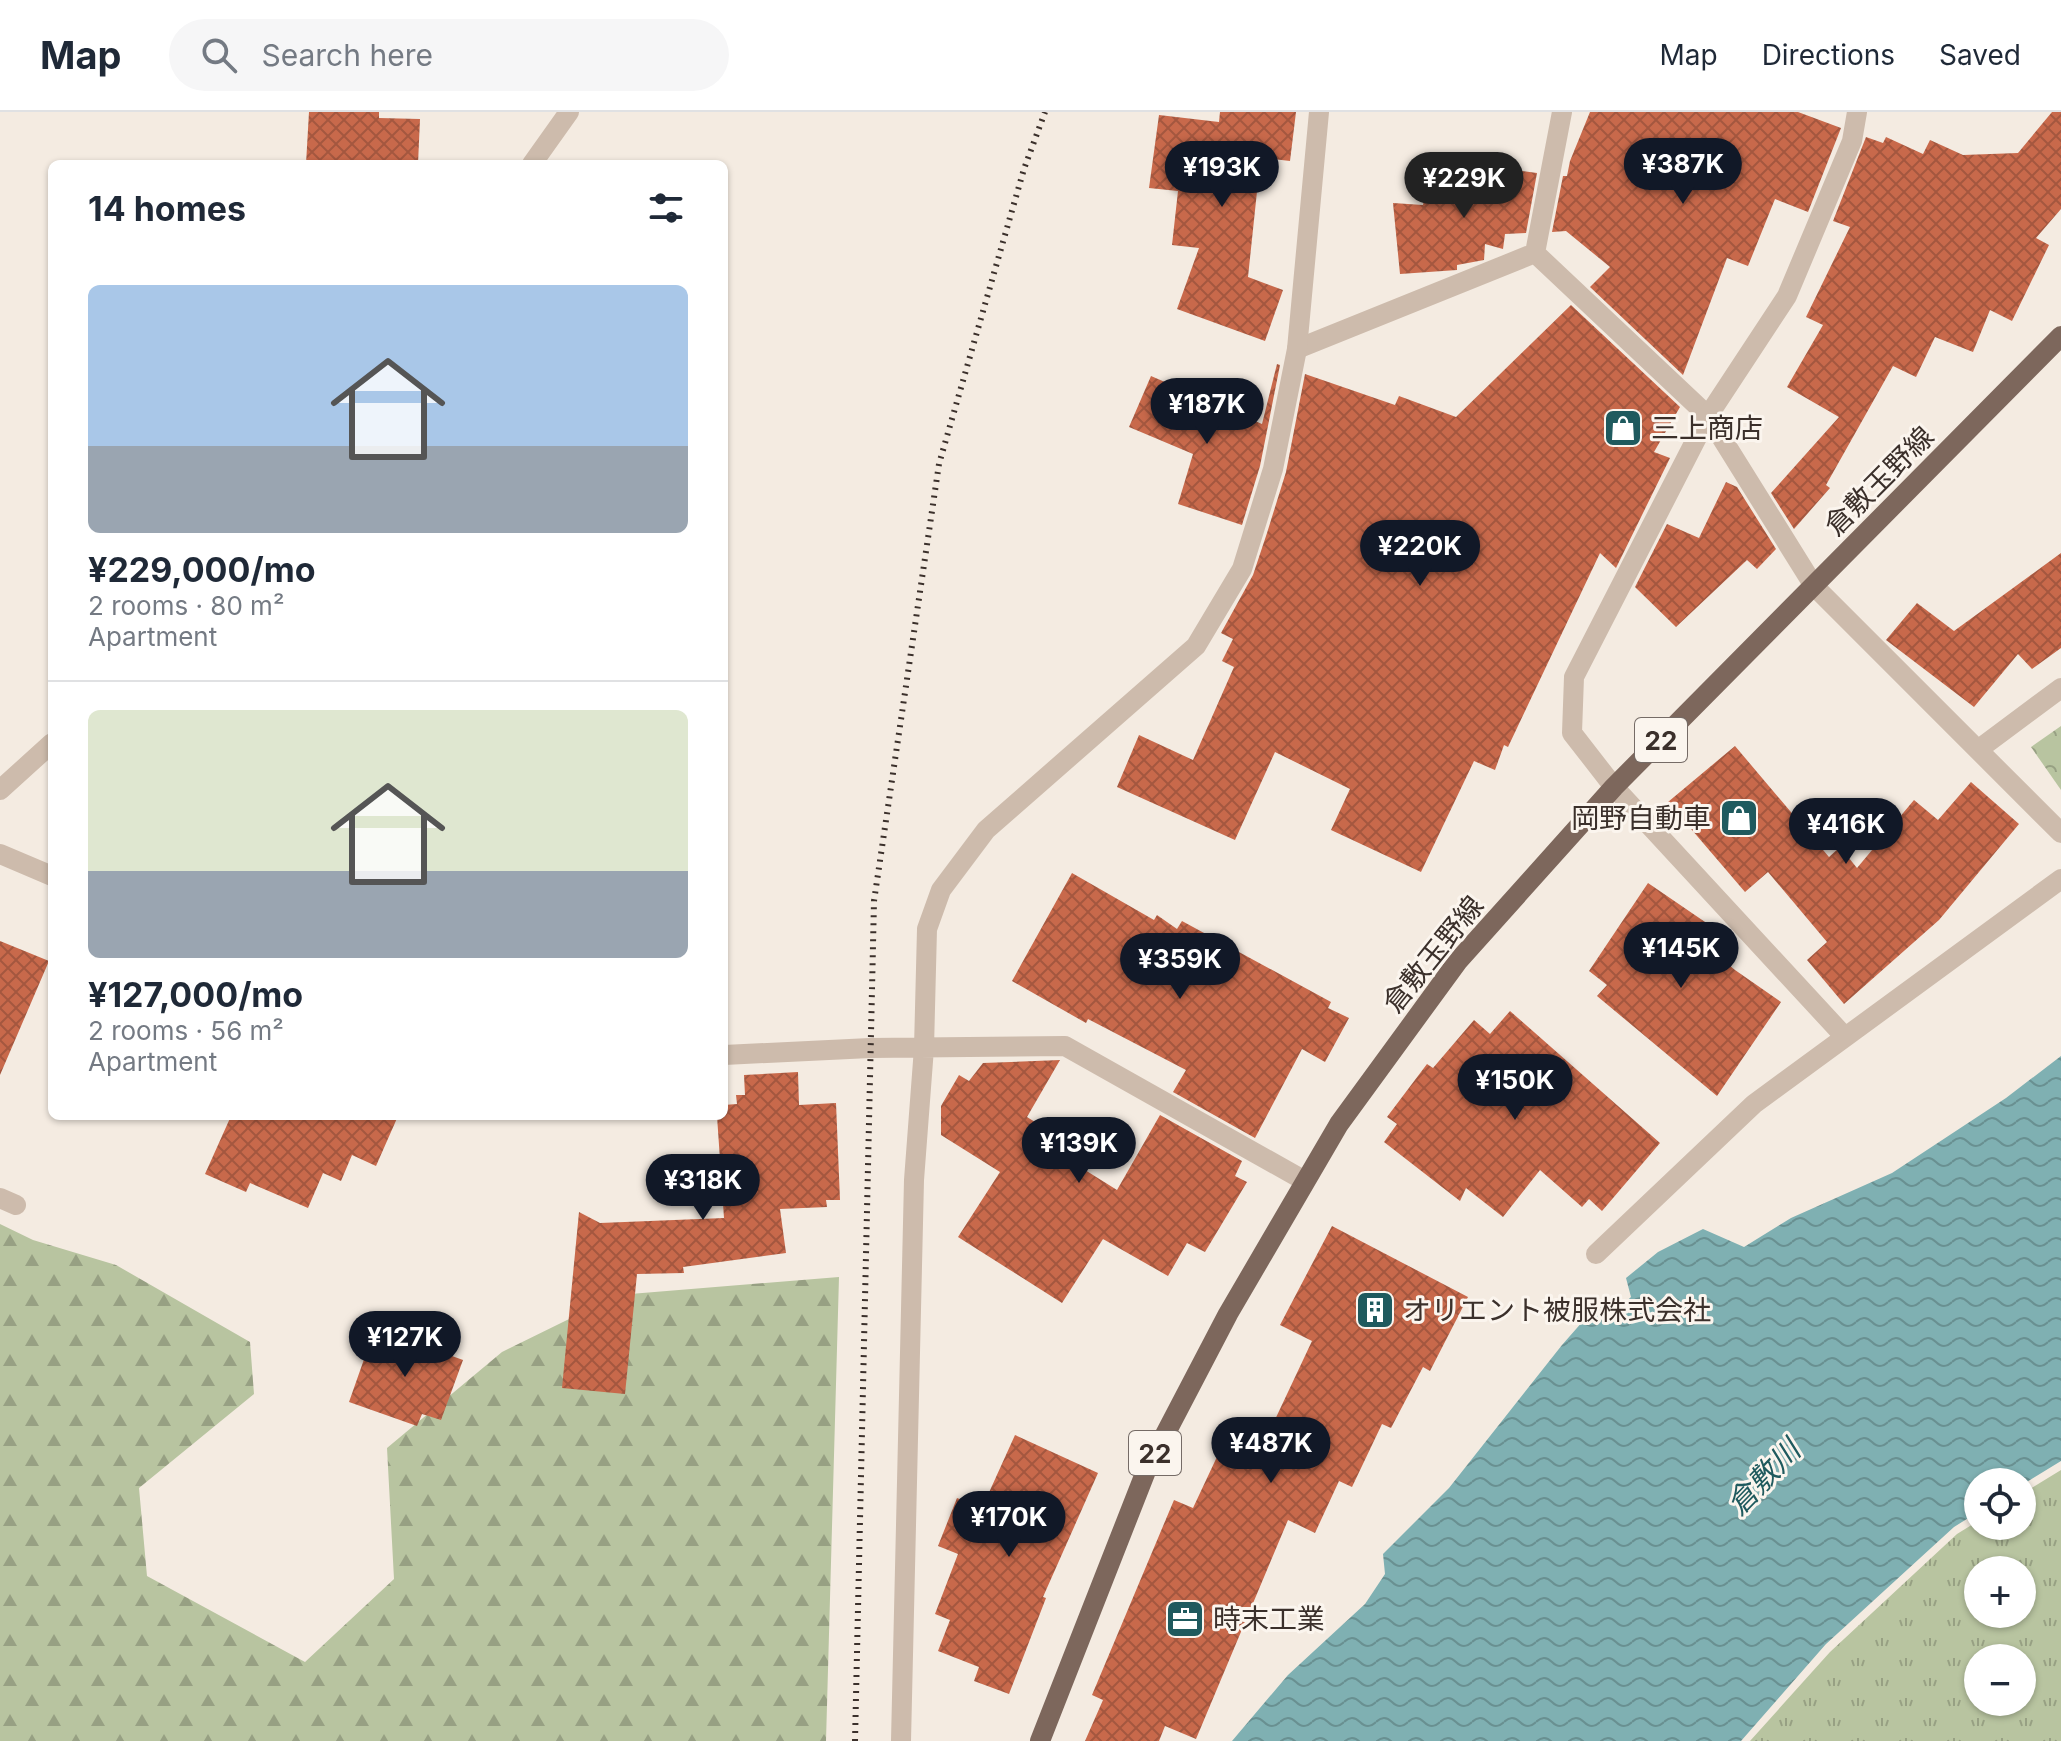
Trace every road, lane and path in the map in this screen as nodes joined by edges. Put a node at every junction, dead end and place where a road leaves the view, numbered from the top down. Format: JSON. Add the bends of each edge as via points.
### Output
{"nodes":[{"id":1,"x":569,"y":112,"type":"edge"},
{"id":2,"x":1319,"y":112,"type":"edge"},
{"id":3,"x":1562,"y":112,"type":"edge"},
{"id":4,"x":1857,"y":112,"type":"edge"},
{"id":5,"x":535,"y":160,"type":"edge"},
{"id":6,"x":1535,"y":253,"type":"junction"},
{"id":7,"x":2061,"y":336,"type":"edge"},
{"id":8,"x":1297,"y":349,"type":"junction"},
{"id":9,"x":1708,"y":416,"type":"junction"},
{"id":10,"x":1814,"y":586,"type":"junction"},
{"id":11,"x":2061,"y":688,"type":"edge"},
{"id":12,"x":48,"y":747,"type":"edge"},
{"id":13,"x":1979,"y":749,"type":"junction"},
{"id":14,"x":1614,"y":787,"type":"junction"},
{"id":15,"x":0,"y":790,"type":"edge"},
{"id":16,"x":2061,"y":833,"type":"edge"},
{"id":17,"x":0,"y":854,"type":"edge"},
{"id":18,"x":48,"y":874,"type":"edge"},
{"id":19,"x":2061,"y":879,"type":"edge"},
{"id":20,"x":1845,"y":1037,"type":"junction"},
{"id":21,"x":924,"y":1048,"type":"junction"},
{"id":22,"x":728,"y":1055,"type":"edge"},
{"id":23,"x":1305,"y":1181,"type":"junction"},
{"id":24,"x":1596,"y":1254,"type":"dead end"},
{"id":25,"x":901,"y":1741,"type":"edge"},
{"id":26,"x":1040,"y":1741,"type":"edge"}],
"edges":[{"from":1,"to":5,"type":"street"},
{"from":2,"to":8,"type":"street"},
{"from":3,"to":6,"type":"street"},
{"from":4,"to":9,"type":"street","via":[[1852,141],[1787,296]]},
{"from":6,"to":8,"type":"street"},
{"from":6,"to":9,"type":"street"},
{"from":7,"to":10,"type":"main road","name":"倉敷玉野線","number":"22"},
{"from":8,"to":21,"type":"street","via":[[1273,469],[1242,569],[1196,646],[986,830],[941,890],[927,929]]},
{"from":9,"to":10,"type":"street"},
{"from":9,"to":14,"type":"street","via":[[1574,677],[1572,733]]},
{"from":10,"to":13,"type":"street"},
{"from":10,"to":14,"type":"main road","name":"倉敷玉野線","number":"22"},
{"from":11,"to":13,"type":"street"},
{"from":12,"to":15,"type":"street"},
{"from":13,"to":16,"type":"street"},
{"from":14,"to":20,"type":"street"},
{"from":14,"to":23,"type":"main road","name":"倉敷玉野線","number":"22","via":[[1458,961],[1339,1124]]},
{"from":17,"to":18,"type":"street"},
{"from":19,"to":20,"type":"street"},
{"from":20,"to":24,"type":"street","via":[[1754,1104]]},
{"from":21,"to":22,"type":"street"},
{"from":21,"to":23,"type":"street","via":[[1065,1046]]},
{"from":21,"to":25,"type":"street","via":[[914,1180]]},
{"from":23,"to":26,"type":"main road","name":"倉敷玉野線","number":"22","via":[[1146,1471]]}]}
